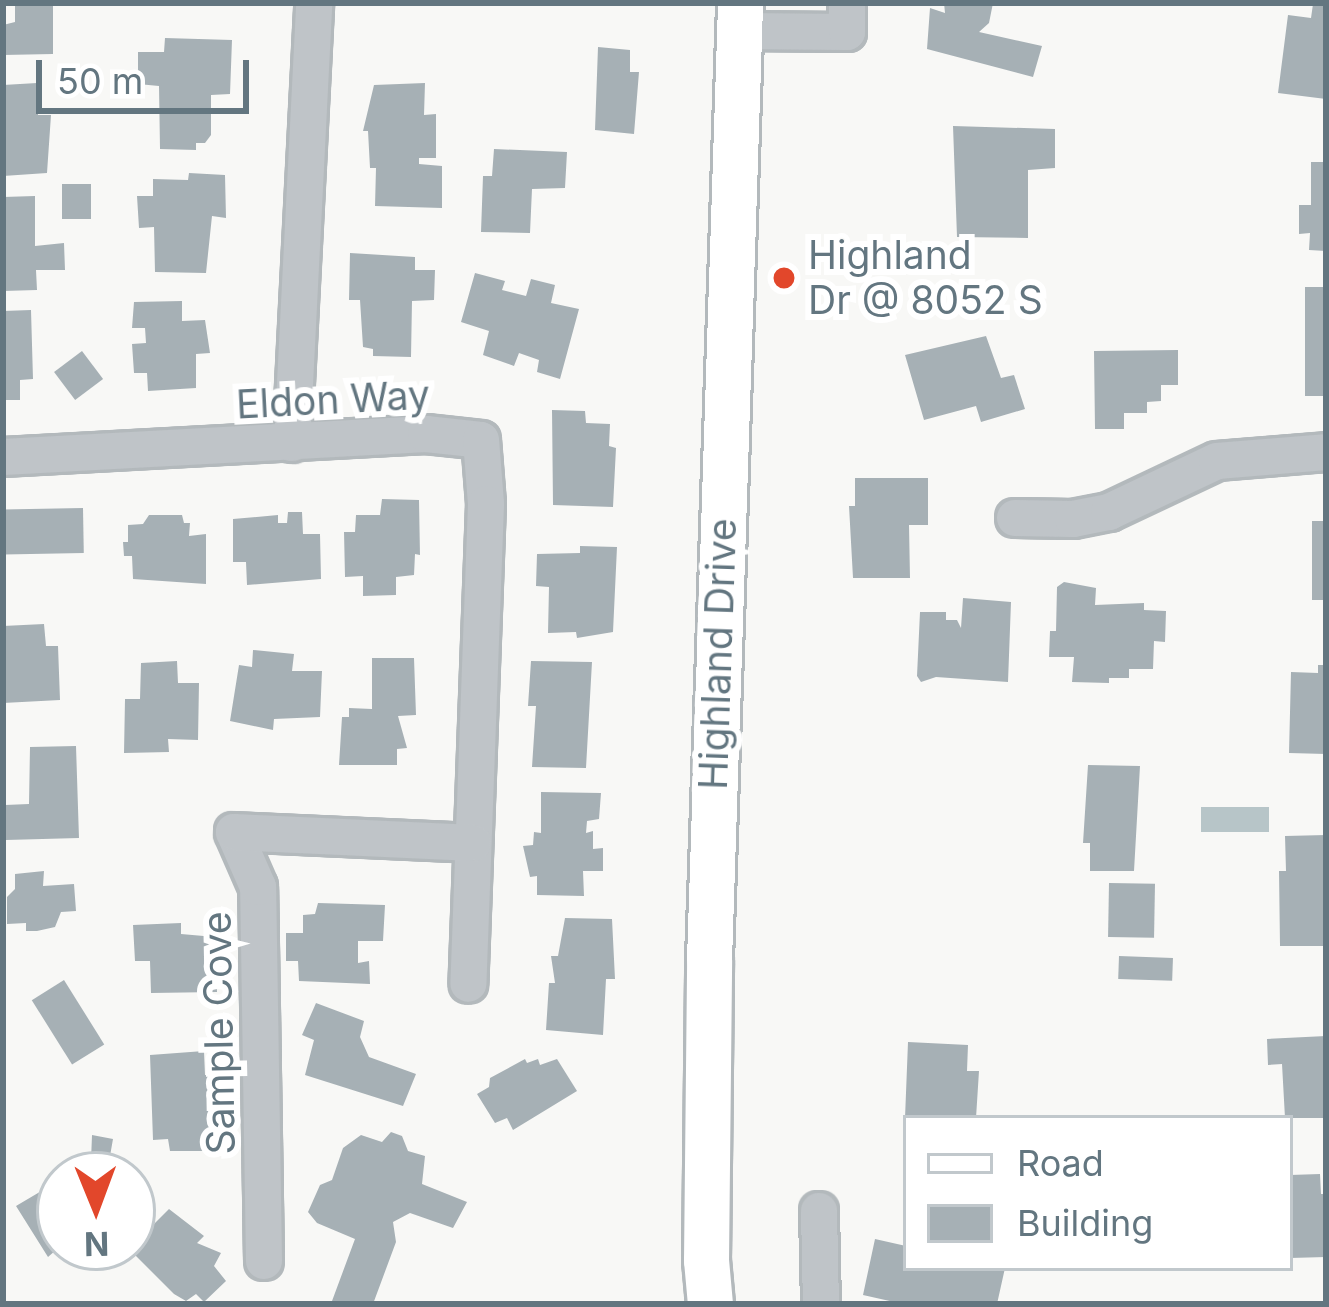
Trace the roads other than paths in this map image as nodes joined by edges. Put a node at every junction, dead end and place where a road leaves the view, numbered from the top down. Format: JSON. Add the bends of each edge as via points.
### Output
{"nodes":[{"id":1,"x":314,"y":3,"type":"edge"},
{"id":2,"x":847,"y":3,"type":"edge"},
{"id":3,"x":740,"y":17,"type":"edge"},
{"id":4,"x":292,"y":443,"type":"junction"},
{"id":5,"x":1326,"y":452,"type":"edge"},
{"id":6,"x":3,"y":458,"type":"edge"},
{"id":7,"x":1015,"y":518,"type":"dead end"},
{"id":8,"x":473,"y":843,"type":"junction"},
{"id":9,"x":468,"y":985,"type":"dead end"},
{"id":10,"x":818,"y":1211,"type":"dead end"},
{"id":11,"x":264,"y":1261,"type":"dead end"},
{"id":12,"x":710,"y":1304,"type":"edge"},
{"id":13,"x":821,"y":1304,"type":"edge"}],
"edges":[{"from":1,"to":4,"type":"street"},
{"from":2,"to":3,"type":"street","via":[[847,32]]},
{"from":3,"to":12,"type":"main road","name":"Highland Drive","via":[[709,960]]},
{"from":4,"to":6,"type":"street","name":"Eldon Way"},
{"from":4,"to":8,"type":"street","name":"Eldon Way","via":[[426,434],[481,440],[486,504]]},
{"from":5,"to":7,"type":"street","via":[[1216,461],[1109,512]]},
{"from":8,"to":9,"type":"street"},
{"from":8,"to":11,"type":"street","name":"Sample Cove","via":[[234,832],[259,887]]},
{"from":10,"to":13,"type":"street"}]}
